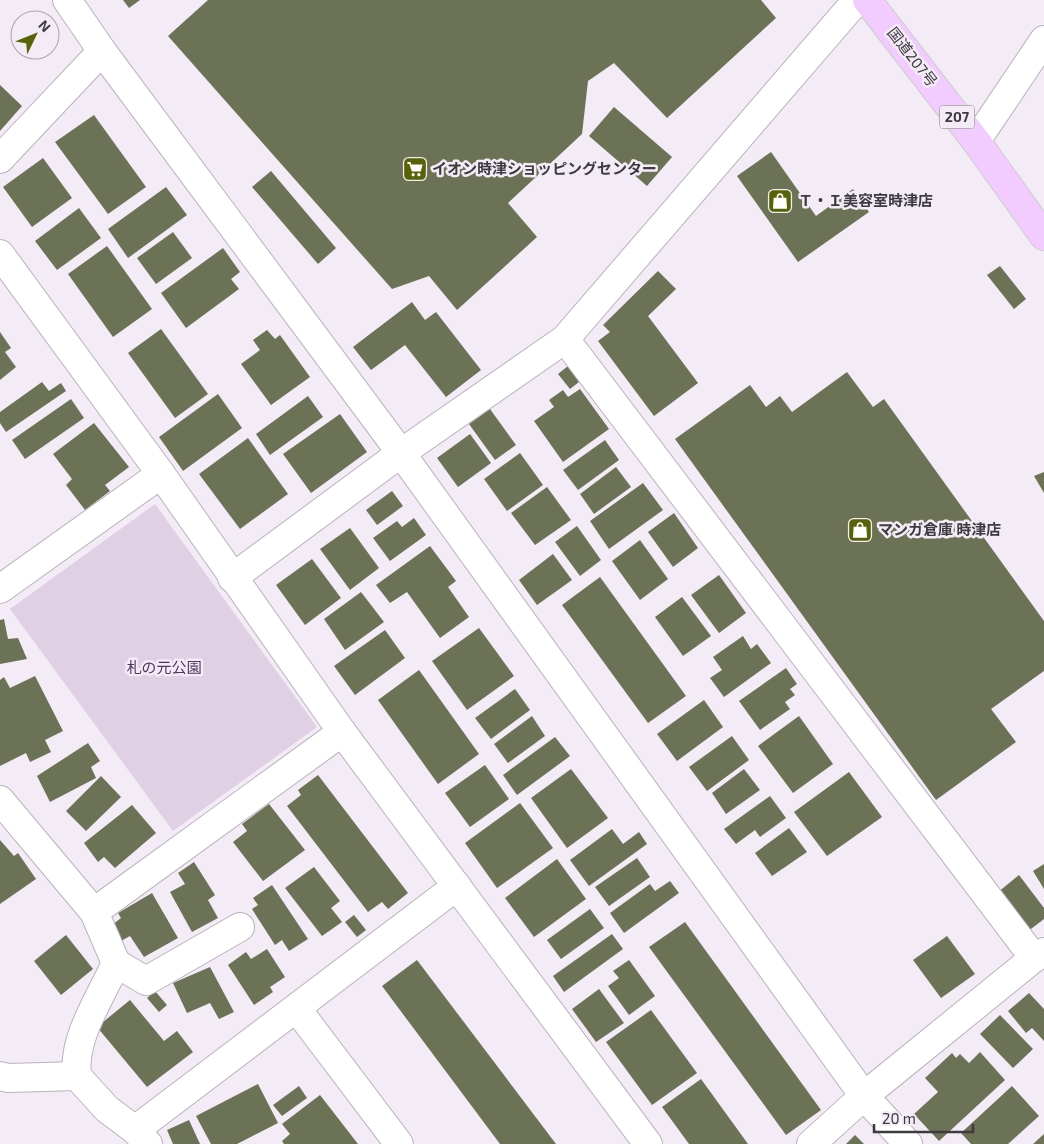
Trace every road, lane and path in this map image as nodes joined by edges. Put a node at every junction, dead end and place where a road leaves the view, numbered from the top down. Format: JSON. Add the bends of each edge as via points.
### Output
{"nodes":[{"id":1,"x":67,"y":0,"type":"edge"},
{"id":2,"x":857,"y":0,"type":"edge"},
{"id":3,"x":868,"y":0,"type":"edge"},
{"id":4,"x":1044,"y":40,"type":"edge"},
{"id":5,"x":102,"y":51,"type":"junction"},
{"id":6,"x":976,"y":141,"type":"junction"},
{"id":7,"x":0,"y":159,"type":"edge"},
{"id":8,"x":1042,"y":231,"type":"edge"},
{"id":9,"x":0,"y":254,"type":"edge"},
{"id":10,"x":565,"y":339,"type":"junction"},
{"id":11,"x":401,"y":453,"type":"junction"},
{"id":12,"x":161,"y":474,"type":"junction"},
{"id":13,"x":232,"y":578,"type":"junction"},
{"id":14,"x":0,"y":589,"type":"edge"},
{"id":15,"x":342,"y":732,"type":"junction"},
{"id":16,"x":0,"y":800,"type":"edge"},
{"id":17,"x":457,"y":886,"type":"junction"},
{"id":18,"x":94,"y":912,"type":"junction"},
{"id":19,"x":240,"y":927,"type":"dead end"},
{"id":20,"x":1039,"y":955,"type":"edge"},
{"id":21,"x":116,"y":963,"type":"junction"},
{"id":22,"x":297,"y":1008,"type":"junction"},
{"id":23,"x":0,"y":1076,"type":"edge"},
{"id":24,"x":78,"y":1076,"type":"junction"},
{"id":25,"x":864,"y":1096,"type":"junction"},
{"id":26,"x":142,"y":1137,"type":"edge"},
{"id":27,"x":399,"y":1144,"type":"edge"},
{"id":28,"x":648,"y":1144,"type":"edge"},
{"id":29,"x":811,"y":1144,"type":"edge"},
{"id":30,"x":908,"y":1144,"type":"edge"}],
"edges":[{"from":1,"to":5,"type":"street"},
{"from":2,"to":10,"type":"street"},
{"from":3,"to":6,"type":"highway","name":"国道207号","number":"207"},
{"from":4,"to":6,"type":"street"},
{"from":5,"to":7,"type":"street"},
{"from":5,"to":11,"type":"street"},
{"from":6,"to":8,"type":"highway","name":"国道207号","number":"207"},
{"from":9,"to":12,"type":"street"},
{"from":10,"to":11,"type":"street"},
{"from":10,"to":20,"type":"street"},
{"from":11,"to":13,"type":"street"},
{"from":11,"to":25,"type":"street"},
{"from":12,"to":13,"type":"street"},
{"from":12,"to":14,"type":"street"},
{"from":13,"to":15,"type":"street"},
{"from":15,"to":17,"type":"street"},
{"from":15,"to":18,"type":"street"},
{"from":16,"to":18,"type":"street"},
{"from":17,"to":22,"type":"street"},
{"from":17,"to":28,"type":"street"},
{"from":18,"to":21,"type":"street"},
{"from":19,"to":21,"type":"street","via":[[146,981]]},
{"from":20,"to":25,"type":"street"},
{"from":21,"to":24,"type":"street","via":[[86,1026],[77,1054]]},
{"from":22,"to":26,"type":"street"},
{"from":22,"to":27,"type":"street"},
{"from":23,"to":24,"type":"street"},
{"from":24,"to":26,"type":"street","via":[[108,1109]]},
{"from":25,"to":29,"type":"street"},
{"from":25,"to":30,"type":"street"}]}
